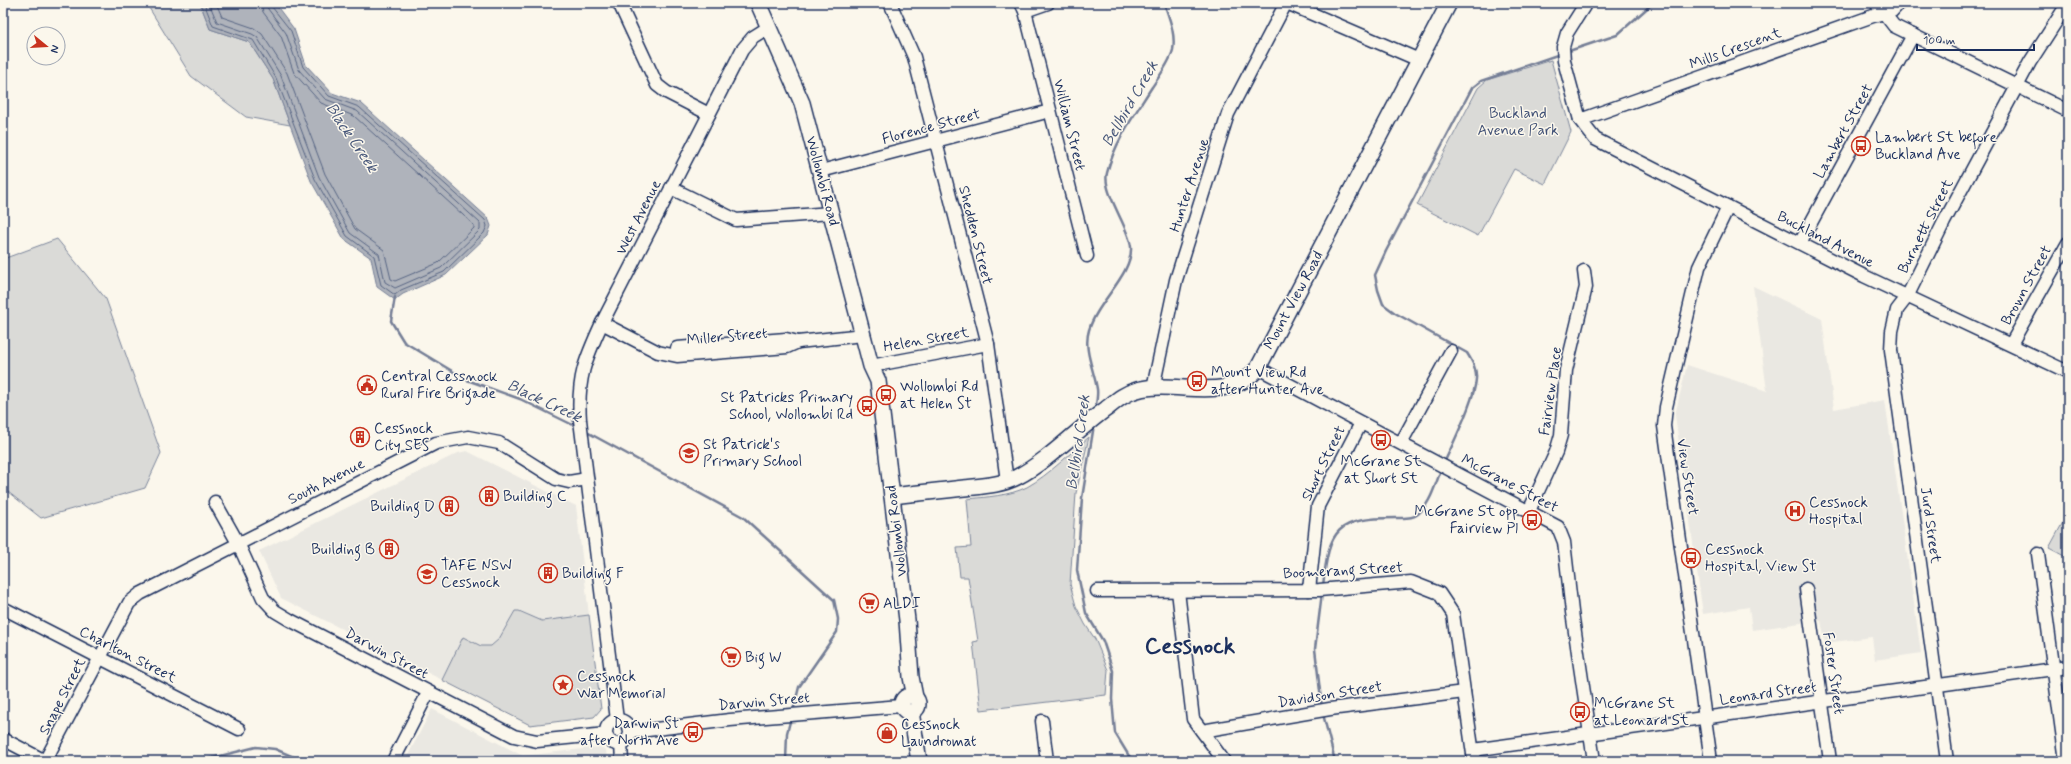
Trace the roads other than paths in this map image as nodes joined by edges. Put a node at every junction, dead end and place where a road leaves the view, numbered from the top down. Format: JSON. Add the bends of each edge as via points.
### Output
{"nodes":[{"id":1,"x":619,"y":3,"type":"edge"},
{"id":2,"x":758,"y":3,"type":"edge"},
{"id":3,"x":890,"y":3,"type":"edge"},
{"id":4,"x":1048,"y":3,"type":"edge"},
{"id":5,"x":1286,"y":3,"type":"edge"},
{"id":6,"x":1448,"y":3,"type":"edge"},
{"id":7,"x":1586,"y":3,"type":"edge"},
{"id":8,"x":1876,"y":3,"type":"edge"},
{"id":9,"x":1899,"y":3,"type":"edge"},
{"id":10,"x":2068,"y":3,"type":"edge"},
{"id":11,"x":1023,"y":7,"type":"edge"},
{"id":12,"x":1884,"y":13,"type":"junction"},
{"id":13,"x":769,"y":27,"type":"junction"},
{"id":14,"x":1913,"y":35,"type":"junction"},
{"id":15,"x":1419,"y":60,"type":"junction"},
{"id":16,"x":2017,"y":86,"type":"junction"},
{"id":17,"x":1050,"y":111,"type":"junction"},
{"id":18,"x":2068,"y":111,"type":"edge"},
{"id":19,"x":709,"y":114,"type":"junction"},
{"id":20,"x":1580,"y":120,"type":"junction"},
{"id":21,"x":936,"y":141,"type":"junction"},
{"id":22,"x":821,"y":171,"type":"junction"},
{"id":23,"x":671,"y":188,"type":"junction"},
{"id":24,"x":1728,"y":207,"type":"junction"},
{"id":25,"x":831,"y":213,"type":"junction"},
{"id":26,"x":2068,"y":242,"type":"edge"},
{"id":27,"x":1800,"y":243,"type":"junction"},
{"id":28,"x":1087,"y":256,"type":"dead end"},
{"id":29,"x":1584,"y":270,"type":"dead end"},
{"id":30,"x":1907,"y":296,"type":"junction"},
{"id":31,"x":602,"y":323,"type":"junction"},
{"id":32,"x":863,"y":336,"type":"junction"},
{"id":33,"x":988,"y":344,"type":"junction"},
{"id":34,"x":2011,"y":344,"type":"junction"},
{"id":35,"x":1451,"y":351,"type":"dead end"},
{"id":36,"x":871,"y":366,"type":"junction"},
{"id":37,"x":1258,"y":368,"type":"junction"},
{"id":38,"x":2068,"y":372,"type":"edge"},
{"id":39,"x":1153,"y":388,"type":"junction"},
{"id":40,"x":1361,"y":423,"type":"junction"},
{"id":41,"x":1401,"y":444,"type":"junction"},
{"id":42,"x":881,"y":464,"type":"junction"},
{"id":43,"x":588,"y":479,"type":"junction"},
{"id":44,"x":1007,"y":481,"type":"junction"},
{"id":45,"x":892,"y":496,"type":"junction"},
{"id":46,"x":215,"y":502,"type":"dead end"},
{"id":47,"x":1529,"y":511,"type":"junction"},
{"id":48,"x":890,"y":533,"type":"junction"},
{"id":49,"x":238,"y":543,"type":"junction"},
{"id":50,"x":2038,"y":554,"type":"dead end"},
{"id":51,"x":1806,"y":589,"type":"dead end"},
{"id":52,"x":1318,"y":590,"type":"junction"},
{"id":53,"x":1097,"y":591,"type":"dead end"},
{"id":54,"x":1178,"y":591,"type":"junction"},
{"id":55,"x":129,"y":603,"type":"joint"},
{"id":56,"x":3,"y":608,"type":"edge"},
{"id":57,"x":100,"y":657,"type":"junction"},
{"id":58,"x":2068,"y":667,"type":"edge"},
{"id":59,"x":2053,"y":669,"type":"junction"},
{"id":60,"x":1936,"y":685,"type":"junction"},
{"id":61,"x":1464,"y":692,"type":"junction"},
{"id":62,"x":428,"y":693,"type":"junction"},
{"id":63,"x":1822,"y":701,"type":"junction"},
{"id":64,"x":908,"y":703,"type":"junction"},
{"id":65,"x":1706,"y":719,"type":"junction"},
{"id":66,"x":617,"y":720,"type":"junction"},
{"id":67,"x":1042,"y":721,"type":"dead end"},
{"id":68,"x":239,"y":728,"type":"dead end"},
{"id":69,"x":1202,"y":731,"type":"junction"},
{"id":70,"x":630,"y":732,"type":"junction"},
{"id":71,"x":606,"y":734,"type":"junction"},
{"id":72,"x":1590,"y":734,"type":"junction"},
{"id":73,"x":3,"y":739,"type":"edge"},
{"id":74,"x":620,"y":744,"type":"junction"},
{"id":75,"x":1473,"y":756,"type":"edge"},
{"id":76,"x":45,"y":761,"type":"edge"},
{"id":77,"x":393,"y":761,"type":"edge"},
{"id":78,"x":622,"y":761,"type":"edge"},
{"id":79,"x":919,"y":761,"type":"edge"},
{"id":80,"x":1047,"y":761,"type":"edge"},
{"id":81,"x":1224,"y":761,"type":"edge"},
{"id":82,"x":1594,"y":761,"type":"edge"},
{"id":83,"x":1711,"y":761,"type":"edge"},
{"id":84,"x":1830,"y":761,"type":"edge"},
{"id":85,"x":1947,"y":761,"type":"edge"},
{"id":86,"x":2066,"y":761,"type":"edge"}],
"edges":[{"from":1,"to":19,"type":"street","via":[[657,85]]},
{"from":2,"to":13,"type":"main road","name":"Wollombi Road"},
{"from":3,"to":21,"type":"street","name":"Shedden Street","via":[[914,57]]},
{"from":4,"to":11,"type":"street"},
{"from":5,"to":15,"type":"street"},
{"from":5,"to":39,"type":"street","name":"Hunter Avenue","via":[[1228,114],[1176,280]]},
{"from":6,"to":15,"type":"main road","name":"Mount View Road"},
{"from":7,"to":20,"type":"street","via":[[1567,33],[1563,47]]},
{"from":8,"to":12,"type":"street"},
{"from":9,"to":12,"type":"street","name":"Mills Crescent","via":[[1892,11]]},
{"from":10,"to":16,"type":"street","name":"Burnett Street"},
{"from":11,"to":17,"type":"street","name":"William Street"},
{"from":12,"to":14,"type":"street","via":[[1894,26]]},
{"from":12,"to":20,"type":"street","name":"Mills Crescent"},
{"from":13,"to":19,"type":"street","name":"West Avenue","via":[[745,45]]},
{"from":13,"to":22,"type":"main road","name":"Wollombi Road","via":[[802,103]]},
{"from":14,"to":16,"type":"street"},
{"from":14,"to":27,"type":"street","name":"Lambert Street"},
{"from":15,"to":37,"type":"main road","name":"Mount View Road"},
{"from":16,"to":18,"type":"street"},
{"from":16,"to":30,"type":"street","name":"Burnett Street"},
{"from":17,"to":21,"type":"street","name":"Florence Street"},
{"from":17,"to":28,"type":"street","name":"William Street"},
{"from":19,"to":23,"type":"street","name":"West Avenue"},
{"from":20,"to":24,"type":"street","name":"Buckland Avenue","via":[[1595,139]]},
{"from":21,"to":22,"type":"street","name":"Florence Street"},
{"from":21,"to":33,"type":"street","name":"Shedden Street"},
{"from":22,"to":25,"type":"main road","name":"Wollombi Road"},
{"from":23,"to":25,"type":"street","via":[[736,220]]},
{"from":23,"to":31,"type":"street","name":"West Avenue"},
{"from":24,"to":27,"type":"street","name":"Buckland Avenue"},
{"from":24,"to":65,"type":"street","name":"View Street","via":[[1699,266],[1666,407],[1664,426]]},
{"from":25,"to":32,"type":"main road","name":"Wollombi Road"},
{"from":26,"to":34,"type":"street","name":"Brown Street"},
{"from":27,"to":30,"type":"street","name":"Buckland Avenue"},
{"from":29,"to":47,"type":"street","name":"Fairview Place","via":[[1586,287],[1566,370],[1561,435]]},
{"from":30,"to":34,"type":"street","name":"Buckland Avenue"},
{"from":30,"to":60,"type":"street","name":"Jurd Street","via":[[1897,310],[1891,350]]},
{"from":31,"to":32,"type":"street","name":"Miller Street","via":[[658,352],[677,356],[787,347],[798,342]]},
{"from":31,"to":43,"type":"street","name":"West Avenue","via":[[580,380],[580,420]]},
{"from":32,"to":36,"type":"main road","name":"Wollombi Road"},
{"from":33,"to":36,"type":"street","name":"Helen Street"},
{"from":33,"to":44,"type":"street","name":"Shedden Street"},
{"from":34,"to":38,"type":"street","name":"Buckland Avenue"},
{"from":35,"to":41,"type":"street"},
{"from":36,"to":42,"type":"main road","name":"Wollombi Road","via":[[870,382]]},
{"from":36,"to":45,"type":"main road","name":"Wollombi Road","via":[[878,381]]},
{"from":37,"to":39,"type":"main road","name":"Mount View Road","via":[[1246,380],[1227,387]]},
{"from":37,"to":40,"type":"street","name":"McGrane Street"},
{"from":39,"to":44,"type":"main road","name":"Mount View Road","via":[[1129,393],[1102,411],[1037,464]]},
{"from":40,"to":41,"type":"street","name":"McGrane Street"},
{"from":40,"to":52,"type":"street","name":"Short Street","via":[[1318,506]]},
{"from":41,"to":47,"type":"street","name":"McGrane Street"},
{"from":42,"to":45,"type":"main road","via":[[885,471],[887,490]]},
{"from":42,"to":48,"type":"main road","name":"Wollombi Road"},
{"from":43,"to":49,"type":"street","name":"South Avenue","via":[[562,481],[499,443],[468,437],[436,443]]},
{"from":43,"to":66,"type":"street","name":"West Avenue"},
{"from":44,"to":45,"type":"main road","name":"Mount View Road"},
{"from":45,"to":48,"type":"main road","via":[[889,503]]},
{"from":45,"to":64,"type":"main road","name":"Wollombi Road","via":[[907,620],[911,677]]},
{"from":46,"to":49,"type":"street","name":"Darwin Street"},
{"from":47,"to":72,"type":"street","name":"McGrane Street","via":[[1555,524],[1562,534]]},
{"from":48,"to":64,"type":"main road","name":"Wollombi Road"},
{"from":49,"to":55,"type":"street","name":"South Avenue","via":[[154,586]]},
{"from":49,"to":62,"type":"street","name":"Darwin Street","via":[[263,598],[275,611]]},
{"from":50,"to":59,"type":"street"},
{"from":51,"to":63,"type":"street","name":"Foster Street"},
{"from":52,"to":54,"type":"street","name":"Boomerang Street"},
{"from":52,"to":61,"type":"street","name":"Boomerang Street","via":[[1411,582],[1439,593],[1453,614]]},
{"from":53,"to":54,"type":"street","name":"Boomerang Street"},
{"from":54,"to":69,"type":"street","via":[[1193,719]]},
{"from":55,"to":57,"type":"street","name":"Snape Street"},
{"from":56,"to":57,"type":"street","name":"Charlton Street"},
{"from":57,"to":68,"type":"street","name":"Charlton Street"},
{"from":57,"to":76,"type":"street","name":"Snape Street"},
{"from":58,"to":59,"type":"street","name":"Leonard Street"},
{"from":59,"to":60,"type":"street","name":"Leonard Street"},
{"from":59,"to":86,"type":"street"},
{"from":60,"to":63,"type":"street","name":"Leonard Street"},
{"from":60,"to":85,"type":"street","name":"Jurd Street"},
{"from":61,"to":69,"type":"street","name":"Davidson Street","via":[[1316,712]]},
{"from":61,"to":75,"type":"street","name":"Boomerang Street"},
{"from":62,"to":71,"type":"street","name":"Darwin Street","via":[[525,740]]},
{"from":62,"to":77,"type":"street"},
{"from":63,"to":65,"type":"street","name":"Leonard Street"},
{"from":63,"to":84,"type":"street","name":"Foster Street"},
{"from":64,"to":70,"type":"street","name":"Darwin Street"},
{"from":64,"to":79,"type":"main road","name":"Wollombi Road"},
{"from":65,"to":72,"type":"street","name":"Leonard Street"},
{"from":65,"to":83,"type":"street","name":"View Street"},
{"from":66,"to":70,"type":"street","via":[[626,723]]},
{"from":66,"to":71,"type":"street","via":[[609,725]]},
{"from":67,"to":80,"type":"street"},
{"from":69,"to":81,"type":"street"},
{"from":70,"to":74,"type":"street","via":[[628,740]]},
{"from":71,"to":74,"type":"street","via":[[610,742]]},
{"from":72,"to":75,"type":"street","name":"Leonard Street"},
{"from":72,"to":82,"type":"street","name":"McGrane Street"},
{"from":73,"to":76,"type":"street"},
{"from":74,"to":78,"type":"street"}]}
